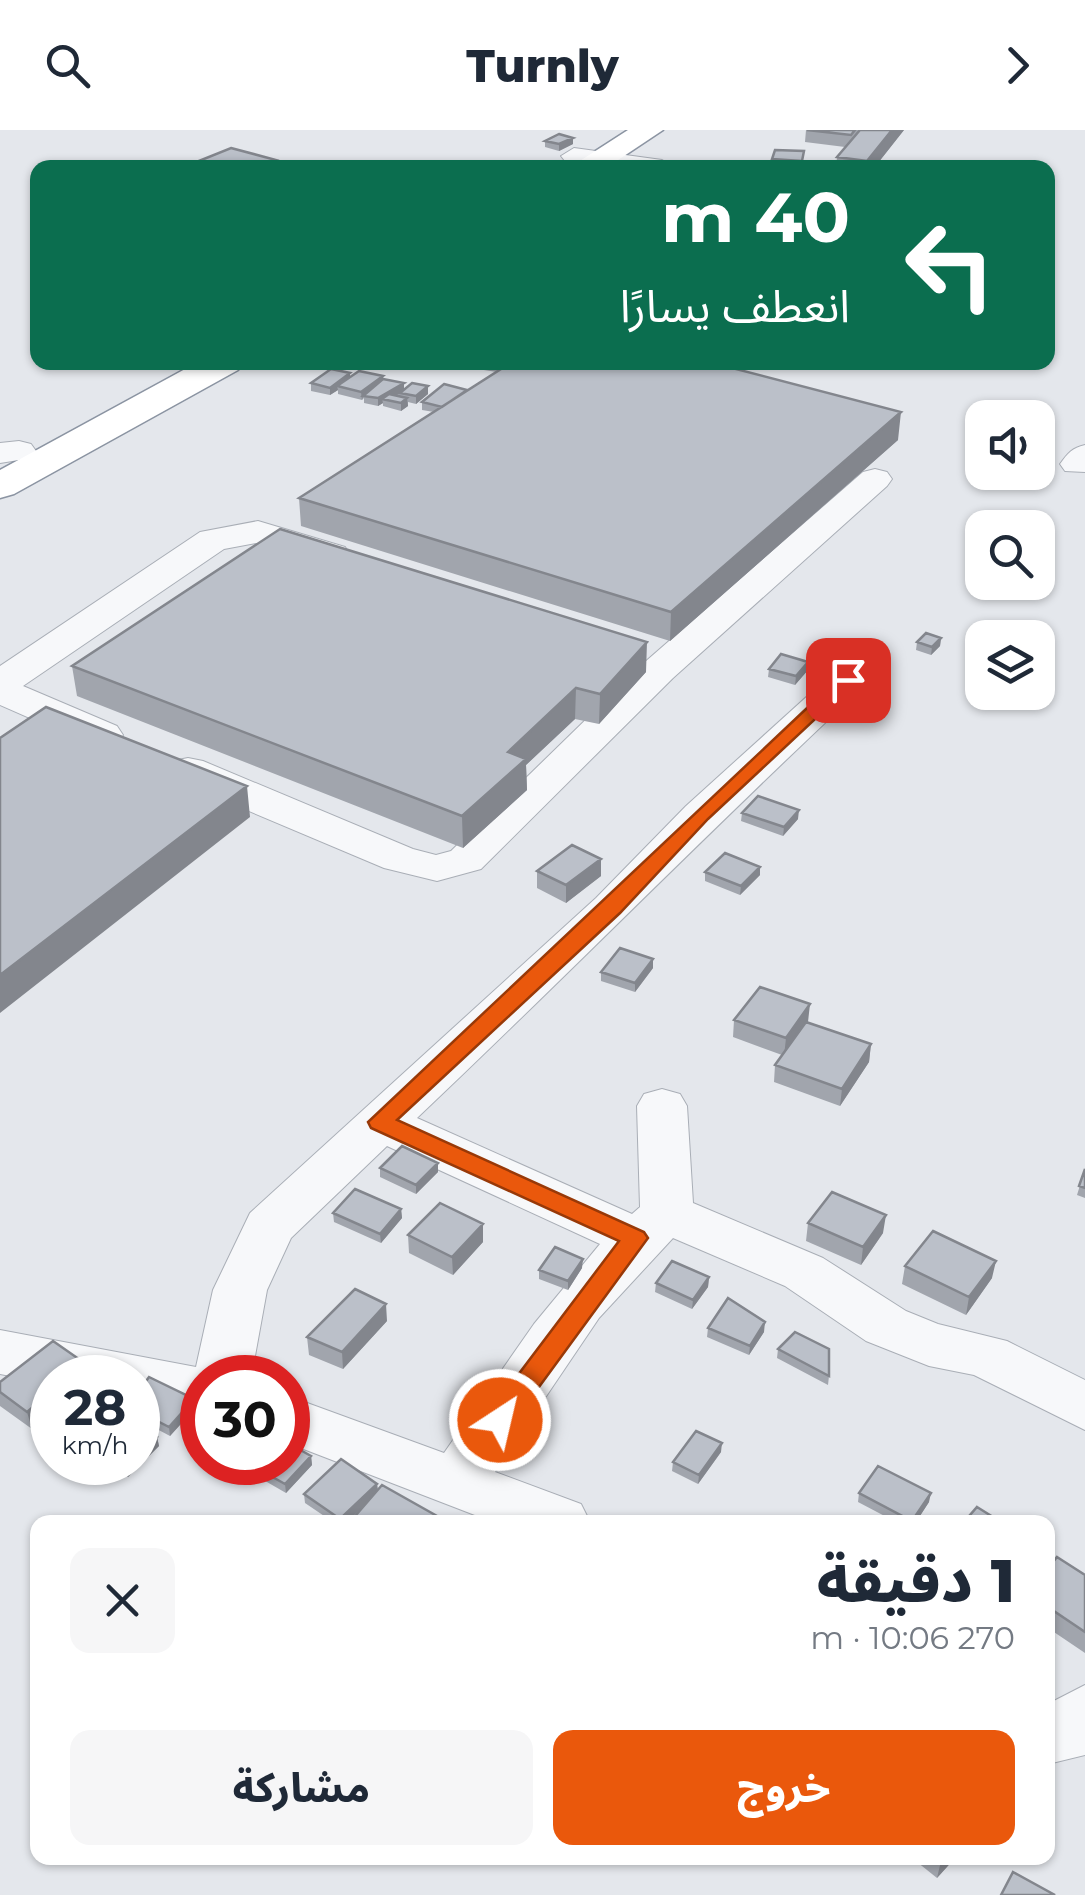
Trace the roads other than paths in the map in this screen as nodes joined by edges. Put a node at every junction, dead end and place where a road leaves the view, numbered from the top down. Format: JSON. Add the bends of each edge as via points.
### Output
{"nodes":[{"id":1,"x":616,"y":130,"type":"edge"},
{"id":2,"x":650,"y":130,"type":"edge"},
{"id":3,"x":581,"y":160,"type":"edge"},
{"id":4,"x":584,"y":160,"type":"edge"},
{"id":5,"x":167,"y":370,"type":"edge"},
{"id":6,"x":210,"y":370,"type":"edge"},
{"id":7,"x":6,"y":455,"type":"edge"},
{"id":8,"x":875,"y":480,"type":"dead end"},
{"id":9,"x":0,"y":486,"type":"edge"},
{"id":10,"x":370,"y":569,"type":"edge"},
{"id":11,"x":848,"y":680,"type":"dead end"},
{"id":12,"x":0,"y":688,"type":"edge"},
{"id":13,"x":662,"y":1106,"type":"dead end"},
{"id":14,"x":380,"y":1122,"type":"junction"},
{"id":15,"x":651,"y":1226,"type":"junction"},
{"id":16,"x":0,"y":1352,"type":"edge"},
{"id":17,"x":227,"y":1355,"type":"edge"},
{"id":18,"x":30,"y":1358,"type":"edge"},
{"id":19,"x":1085,"y":1407,"type":"edge"},
{"id":20,"x":310,"y":1427,"type":"edge"},
{"id":21,"x":456,"y":1481,"type":"junction"},
{"id":22,"x":542,"y":1515,"type":"edge"},
{"id":23,"x":1085,"y":1715,"type":"edge"},
{"id":24,"x":1055,"y":1734,"type":"edge"}],
"edges":[{"from":1,"to":3,"type":"highway"},
{"from":2,"to":4,"type":"highway"},
{"from":5,"to":7,"type":"highway"},
{"from":6,"to":9,"type":"highway"},
{"from":8,"to":12,"type":"street","via":[[641,664],[466,860],[437,868],[398,858]]},
{"from":10,"to":12,"type":"street","via":[[280,537],[236,532],[213,540]]},
{"from":11,"to":14,"type":"street"},
{"from":13,"to":15,"type":"street"},
{"from":14,"to":15,"type":"street"},
{"from":14,"to":17,"type":"street","via":[[269,1228],[240,1290]]},
{"from":15,"to":19,"type":"street","via":[[804,1272],[886,1326],[929,1344],[987,1356]]},
{"from":15,"to":21,"type":"street","via":[[564,1328]]},
{"from":16,"to":18,"type":"street"},
{"from":20,"to":21,"type":"street"},
{"from":21,"to":22,"type":"street"},
{"from":23,"to":24,"type":"street"}]}
